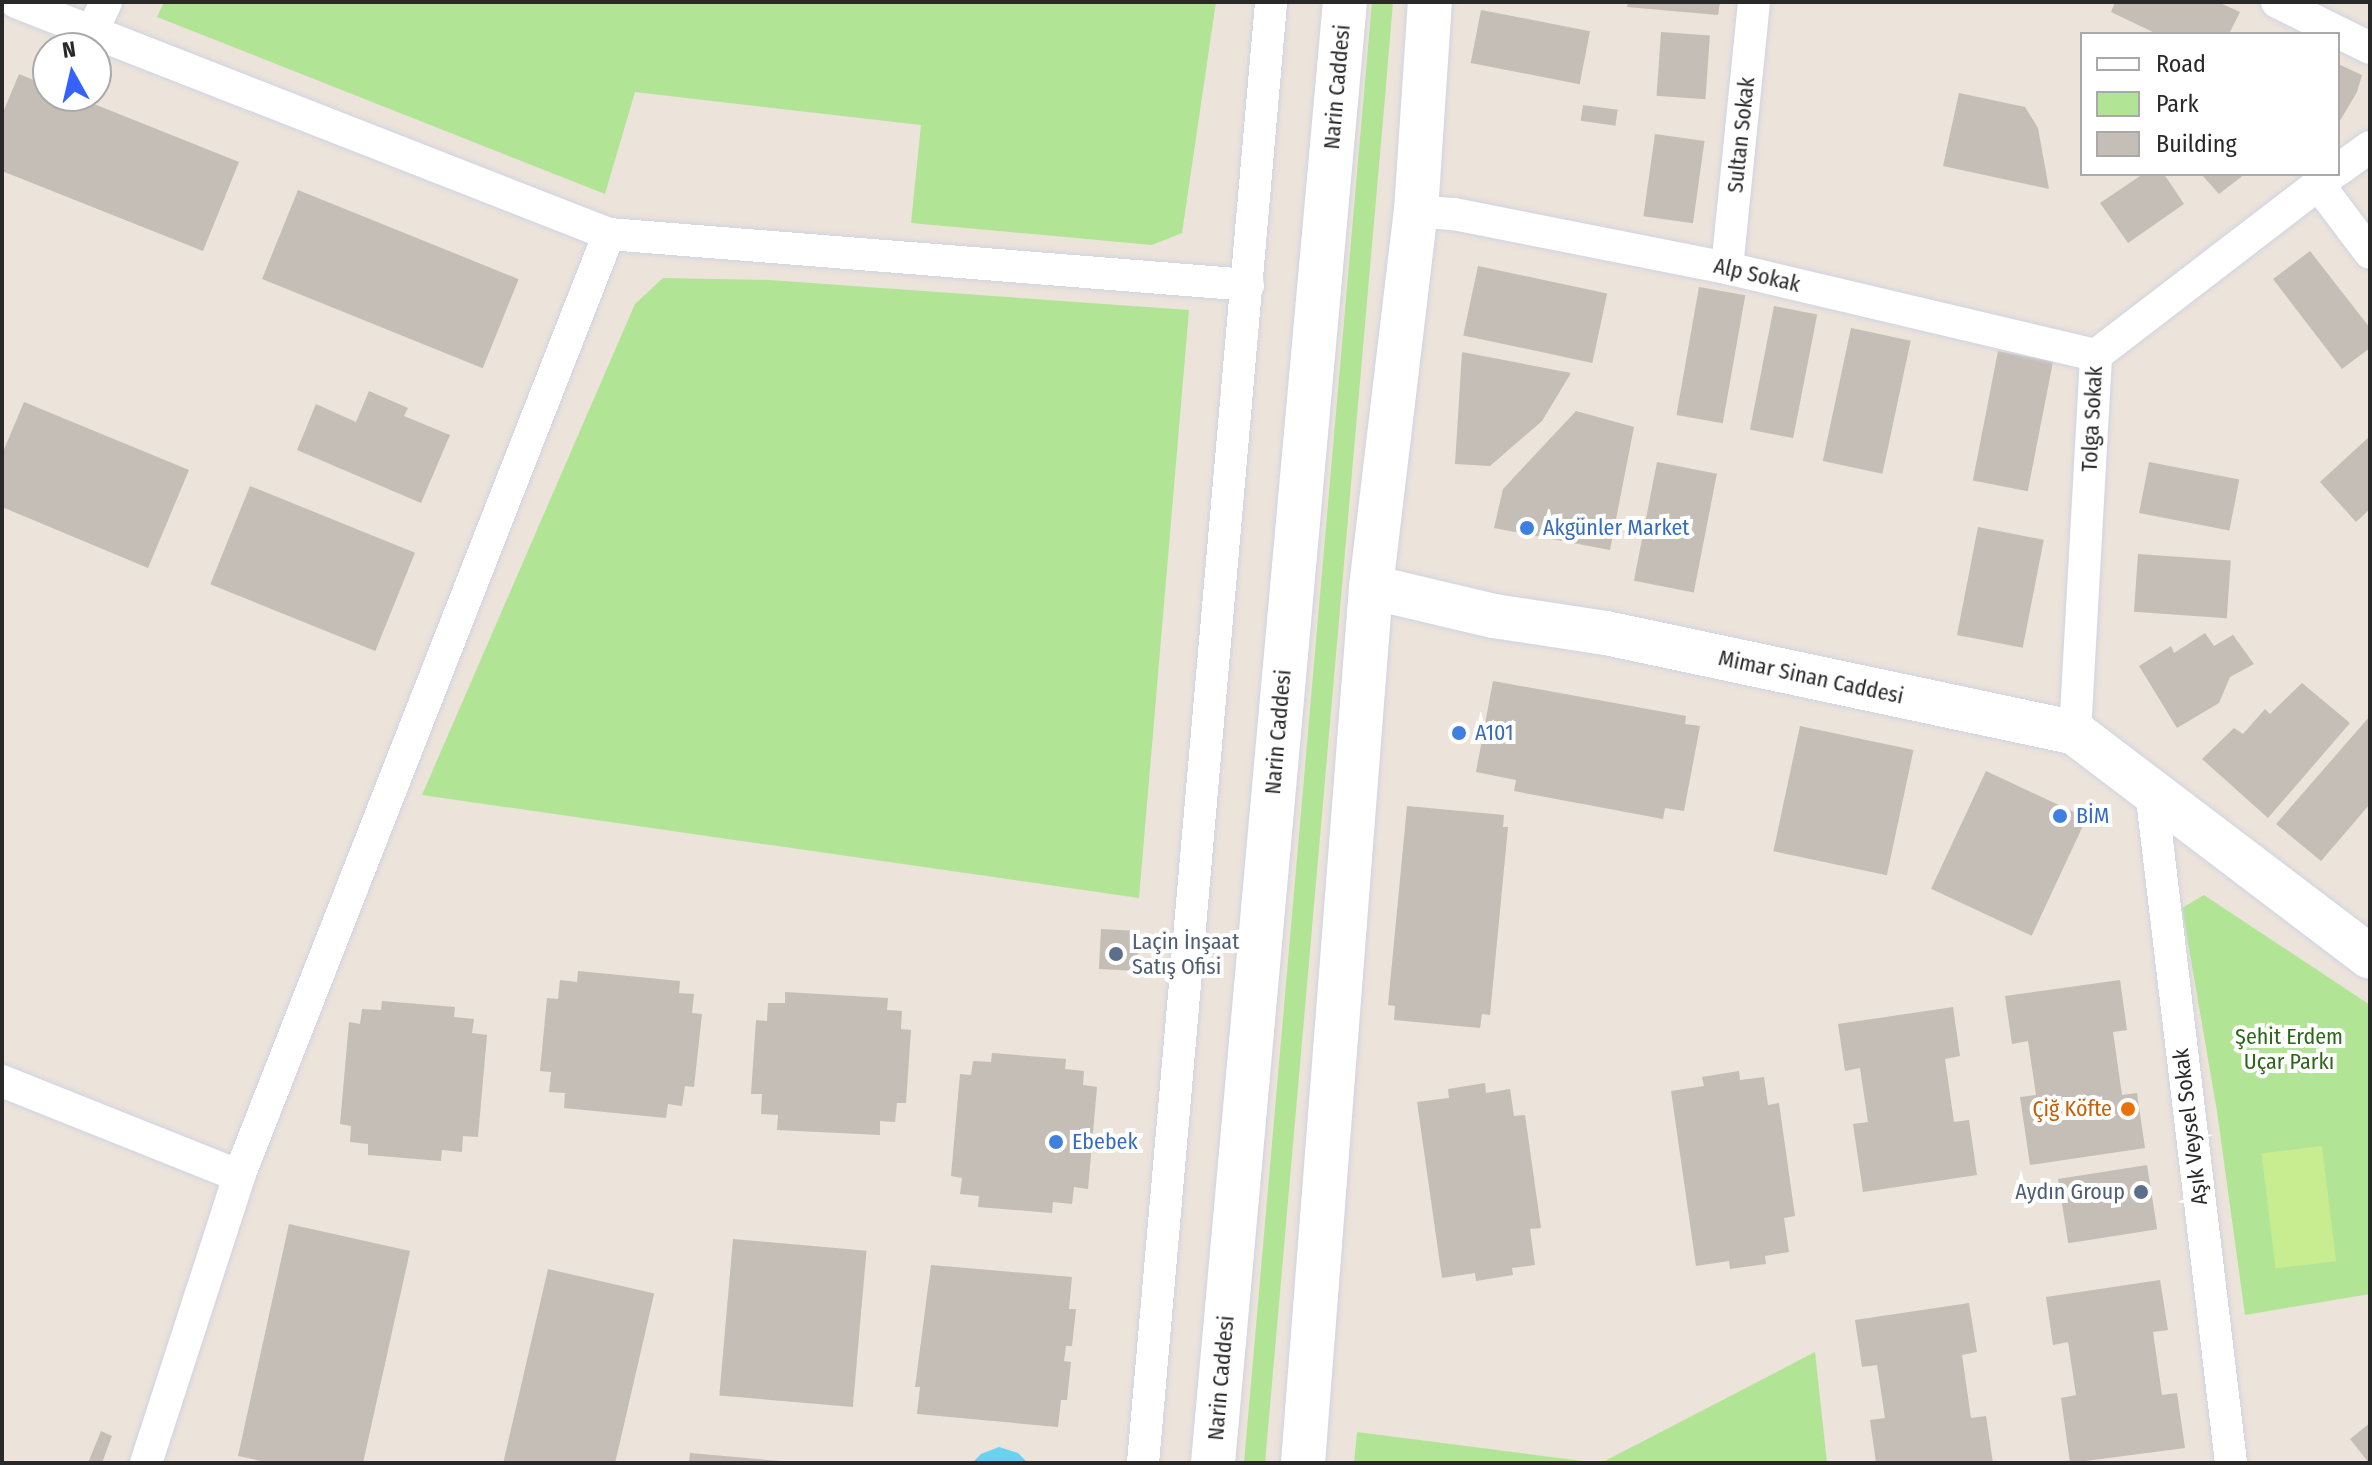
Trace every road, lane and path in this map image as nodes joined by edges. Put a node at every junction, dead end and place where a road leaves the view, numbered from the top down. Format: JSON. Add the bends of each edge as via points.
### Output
{"nodes":[{"id":1,"x":16,"y":2,"type":"edge"},
{"id":2,"x":106,"y":2,"type":"edge"},
{"id":3,"x":1271,"y":2,"type":"edge"},
{"id":4,"x":1345,"y":2,"type":"edge"},
{"id":5,"x":1430,"y":2,"type":"edge"},
{"id":6,"x":1754,"y":2,"type":"edge"},
{"id":7,"x":2277,"y":2,"type":"edge"},
{"id":8,"x":92,"y":32,"type":"joint"},
{"id":9,"x":2338,"y":32,"type":"edge"},
{"id":10,"x":2340,"y":33,"type":"edge"},
{"id":11,"x":112,"y":40,"type":"edge"},
{"id":12,"x":2370,"y":48,"type":"edge"},
{"id":13,"x":2370,"y":147,"type":"edge"},
{"id":14,"x":2340,"y":168,"type":"edge"},
{"id":15,"x":2329,"y":176,"type":"edge"},
{"id":16,"x":1416,"y":211,"type":"junction"},
{"id":17,"x":609,"y":234,"type":"junction"},
{"id":18,"x":2370,"y":253,"type":"edge"},
{"id":19,"x":1727,"y":268,"type":"junction"},
{"id":20,"x":1248,"y":285,"type":"junction"},
{"id":21,"x":2096,"y":355,"type":"junction"},
{"id":22,"x":1371,"y":587,"type":"junction"},
{"id":23,"x":2075,"y":733,"type":"junction"},
{"id":24,"x":2151,"y":790,"type":"junction"},
{"id":25,"x":2370,"y":957,"type":"edge"},
{"id":26,"x":2,"y":1081,"type":"edge"},
{"id":27,"x":239,"y":1176,"type":"junction"},
{"id":28,"x":146,"y":1463,"type":"edge"},
{"id":29,"x":1143,"y":1463,"type":"edge"},
{"id":30,"x":1213,"y":1463,"type":"edge"},
{"id":31,"x":1303,"y":1463,"type":"edge"},
{"id":32,"x":2231,"y":1463,"type":"edge"}],
"edges":[{"from":1,"to":8,"type":"street"},
{"from":2,"to":8,"type":"street"},
{"from":3,"to":20,"type":"street"},
{"from":4,"to":30,"type":"main road","name":"Narin Caddesi"},
{"from":5,"to":16,"type":"main road"},
{"from":6,"to":19,"type":"street","name":"Sultan Sokak"},
{"from":7,"to":9,"type":"street"},
{"from":10,"to":12,"type":"street"},
{"from":11,"to":17,"type":"street"},
{"from":13,"to":14,"type":"street","name":"Tolga Sokak"},
{"from":15,"to":18,"type":"street"},
{"from":15,"to":21,"type":"street","name":"Tolga Sokak"},
{"from":16,"to":19,"type":"street","name":"Alp Sokak"},
{"from":16,"to":22,"type":"main road"},
{"from":17,"to":20,"type":"street"},
{"from":17,"to":27,"type":"street"},
{"from":19,"to":21,"type":"street","name":"Alp Sokak"},
{"from":20,"to":29,"type":"street"},
{"from":21,"to":23,"type":"street","name":"Tolga Sokak"},
{"from":22,"to":23,"type":"main road","name":"Mimar Sinan Caddesi"},
{"from":22,"to":31,"type":"main road"},
{"from":23,"to":24,"type":"main road","name":"Mimar Sinan Caddesi"},
{"from":24,"to":25,"type":"main road","name":"Mimar Sinan Caddesi"},
{"from":24,"to":32,"type":"street","name":"Aşık Veysel Sokak"},
{"from":26,"to":27,"type":"street"},
{"from":27,"to":28,"type":"street"}]}
